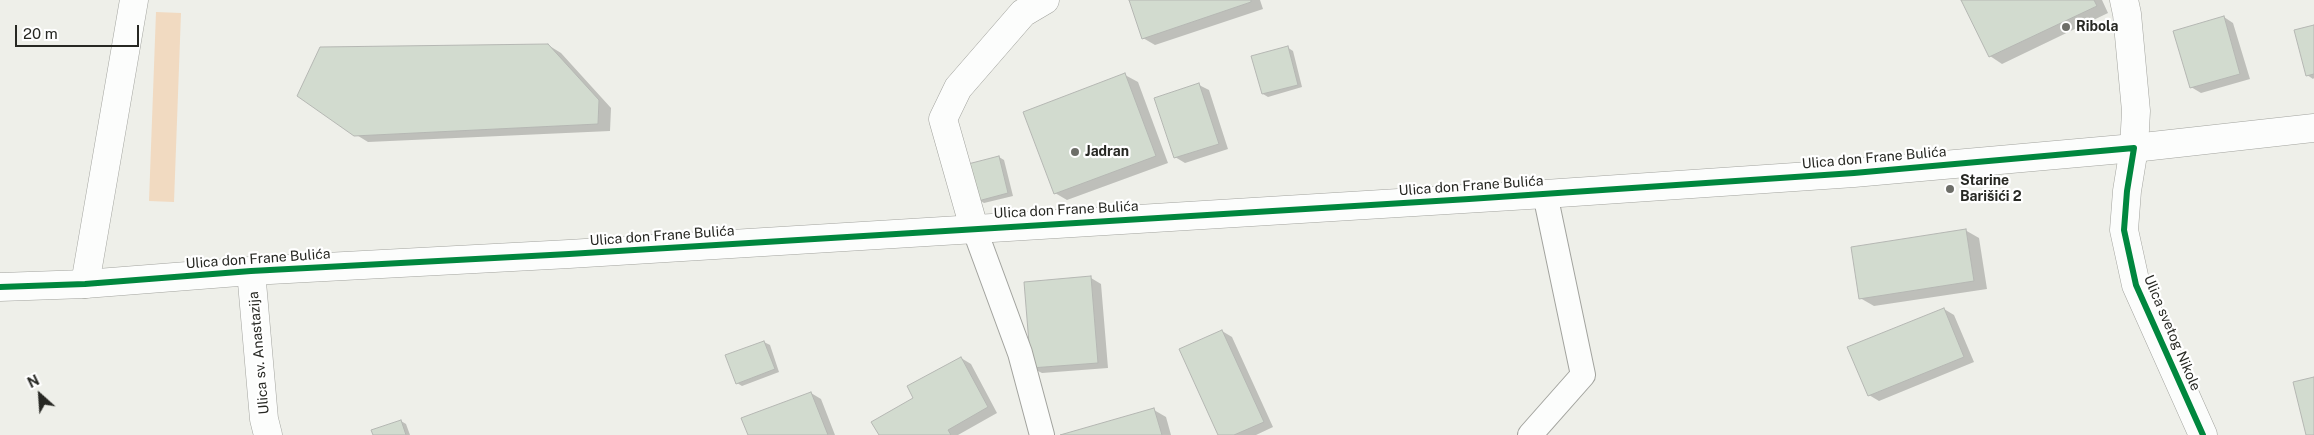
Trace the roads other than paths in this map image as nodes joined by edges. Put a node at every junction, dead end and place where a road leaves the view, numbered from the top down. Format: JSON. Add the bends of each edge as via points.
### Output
{"nodes":[{"id":1,"x":134,"y":0,"type":"edge"},
{"id":2,"x":1045,"y":0,"type":"edge"},
{"id":3,"x":2124,"y":0,"type":"edge"},
{"id":4,"x":2314,"y":128,"type":"edge"},
{"id":5,"x":2134,"y":148,"type":"junction"},
{"id":6,"x":1545,"y":194,"type":"junction"},
{"id":7,"x":974,"y":228,"type":"junction"},
{"id":8,"x":251,"y":271,"type":"junction"},
{"id":9,"x":85,"y":284,"type":"junction"},
{"id":10,"x":0,"y":286,"type":"edge"},
{"id":11,"x":268,"y":435,"type":"edge"},
{"id":12,"x":1042,"y":435,"type":"edge"},
{"id":13,"x":1530,"y":435,"type":"edge"},
{"id":14,"x":2203,"y":435,"type":"edge"}],
"edges":[{"from":1,"to":9,"type":"street"},
{"from":2,"to":7,"type":"street","name":"Ulica don Frane Bulića","via":[[1024,13],[958,88],[943,119]]},
{"from":3,"to":5,"type":"street","name":"Ulica svetog Nikole","via":[[2136,111]]},
{"from":4,"to":5,"type":"street","name":"Ulica don Frane Bulića"},
{"from":5,"to":6,"type":"street","name":"Ulica don Frane Bulića","via":[[1854,173]]},
{"from":5,"to":14,"type":"street","name":"Ulica svetog Nikole","via":[[2126,190],[2124,230],[2136,285]]},
{"from":6,"to":7,"type":"street","name":"Ulica don Frane Bulića"},
{"from":6,"to":13,"type":"lane","via":[[1584,376]]},
{"from":7,"to":8,"type":"street","name":"Ulica don Frane Bulića"},
{"from":7,"to":12,"type":"lane","via":[[1020,353]]},
{"from":8,"to":9,"type":"street","name":"Ulica don Frane Bulića"},
{"from":8,"to":11,"type":"street","name":"Ulica sv. Anastazija"},
{"from":9,"to":10,"type":"street","name":"Ulica don Frane Bulića"}]}
